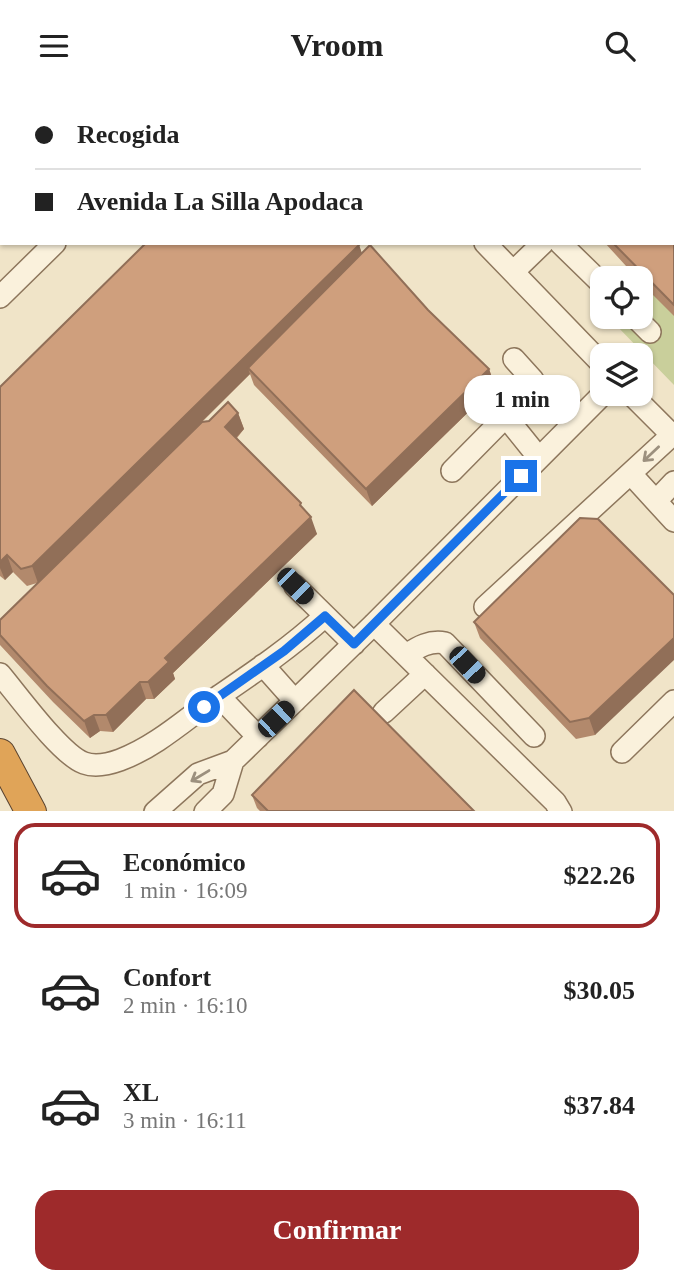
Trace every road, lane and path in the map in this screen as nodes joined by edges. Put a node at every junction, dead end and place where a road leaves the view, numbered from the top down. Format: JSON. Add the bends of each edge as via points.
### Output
{"nodes":[{"id":1,"x":53,"y":245,"type":"edge"},
{"id":2,"x":487,"y":245,"type":"edge"},
{"id":3,"x":541,"y":245,"type":"edge"},
{"id":4,"x":562,"y":245,"type":"edge"},
{"id":5,"x":513,"y":272,"type":"junction"},
{"id":6,"x":590,"y":272,"type":"edge"},
{"id":7,"x":0,"y":297,"type":"edge"},
{"id":8,"x":646,"y":329,"type":"edge"},
{"id":9,"x":650,"y":333,"type":"dead end"},
{"id":10,"x":590,"y":352,"type":"edge"},
{"id":11,"x":514,"y":359,"type":"dead end"},
{"id":12,"x":591,"y":406,"type":"edge"},
{"id":13,"x":643,"y":406,"type":"edge"},
{"id":14,"x":506,"y":417,"type":"junction"},
{"id":15,"x":673,"y":436,"type":"edge"},
{"id":16,"x":539,"y":458,"type":"junction"},
{"id":17,"x":452,"y":471,"type":"dead end"},
{"id":18,"x":631,"y":474,"type":"junction"},
{"id":19,"x":674,"y":482,"type":"edge"},
{"id":20,"x":656,"y":501,"type":"junction"},
{"id":21,"x":674,"y":521,"type":"edge"},
{"id":22,"x":295,"y":586,"type":"dead end"},
{"id":23,"x":485,"y":607,"type":"edge"},
{"id":24,"x":325,"y":616,"type":"junction"},
{"id":25,"x":374,"y":624,"type":"junction"},
{"id":26,"x":354,"y":644,"type":"junction"},
{"id":27,"x":406,"y":655,"type":"junction"},
{"id":28,"x":263,"y":665,"type":"junction"},
{"id":29,"x":0,"y":674,"type":"edge"},
{"id":30,"x":425,"y":674,"type":"junction"},
{"id":31,"x":219,"y":696,"type":"junction"},
{"id":32,"x":295,"y":701,"type":"junction"},
{"id":33,"x":674,"y":701,"type":"edge"},
{"id":34,"x":384,"y":712,"type":"dead end"},
{"id":35,"x":534,"y":736,"type":"dead end"},
{"id":36,"x":258,"y":737,"type":"junction"},
{"id":37,"x":622,"y":752,"type":"dead end"},
{"id":38,"x":0,"y":754,"type":"edge"},
{"id":39,"x":233,"y":761,"type":"junction"},
{"id":40,"x":31,"y":811,"type":"edge"},
{"id":41,"x":155,"y":811,"type":"edge"},
{"id":42,"x":205,"y":811,"type":"edge"},
{"id":43,"x":561,"y":811,"type":"edge"}],
"edges":[{"from":1,"to":7,"type":"street"},
{"from":2,"to":5,"type":"street"},
{"from":3,"to":5,"type":"street"},
{"from":4,"to":6,"type":"street"},
{"from":5,"to":10,"type":"street"},
{"from":8,"to":9,"type":"street"},
{"from":11,"to":14,"type":"street","via":[[534,384]]},
{"from":12,"to":16,"type":"street"},
{"from":13,"to":15,"type":"street"},
{"from":14,"to":16,"type":"street"},
{"from":14,"to":17,"type":"street"},
{"from":15,"to":18,"type":"street","one_way":true},
{"from":16,"to":25,"type":"street"},
{"from":18,"to":20,"type":"street"},
{"from":18,"to":23,"type":"street"},
{"from":19,"to":20,"type":"street"},
{"from":20,"to":21,"type":"street"},
{"from":22,"to":24,"type":"street"},
{"from":24,"to":26,"type":"street"},
{"from":24,"to":28,"type":"street"},
{"from":25,"to":26,"type":"street"},
{"from":25,"to":27,"type":"street"},
{"from":26,"to":32,"type":"street"},
{"from":27,"to":30,"type":"street"},
{"from":27,"to":35,"type":"street","via":[[422,645],[445,643]]},
{"from":28,"to":31,"type":"street"},
{"from":28,"to":32,"type":"street"},
{"from":29,"to":31,"type":"street","via":[[61,745],[87,764],[121,760]]},
{"from":30,"to":34,"type":"street"},
{"from":30,"to":43,"type":"street"},
{"from":31,"to":36,"type":"street"},
{"from":32,"to":36,"type":"street"},
{"from":33,"to":37,"type":"street"},
{"from":36,"to":39,"type":"street"},
{"from":38,"to":40,"type":"highway"},
{"from":39,"to":41,"type":"street","one_way":true,"via":[[198,774]]},
{"from":39,"to":42,"type":"street","via":[[223,794]]}]}
